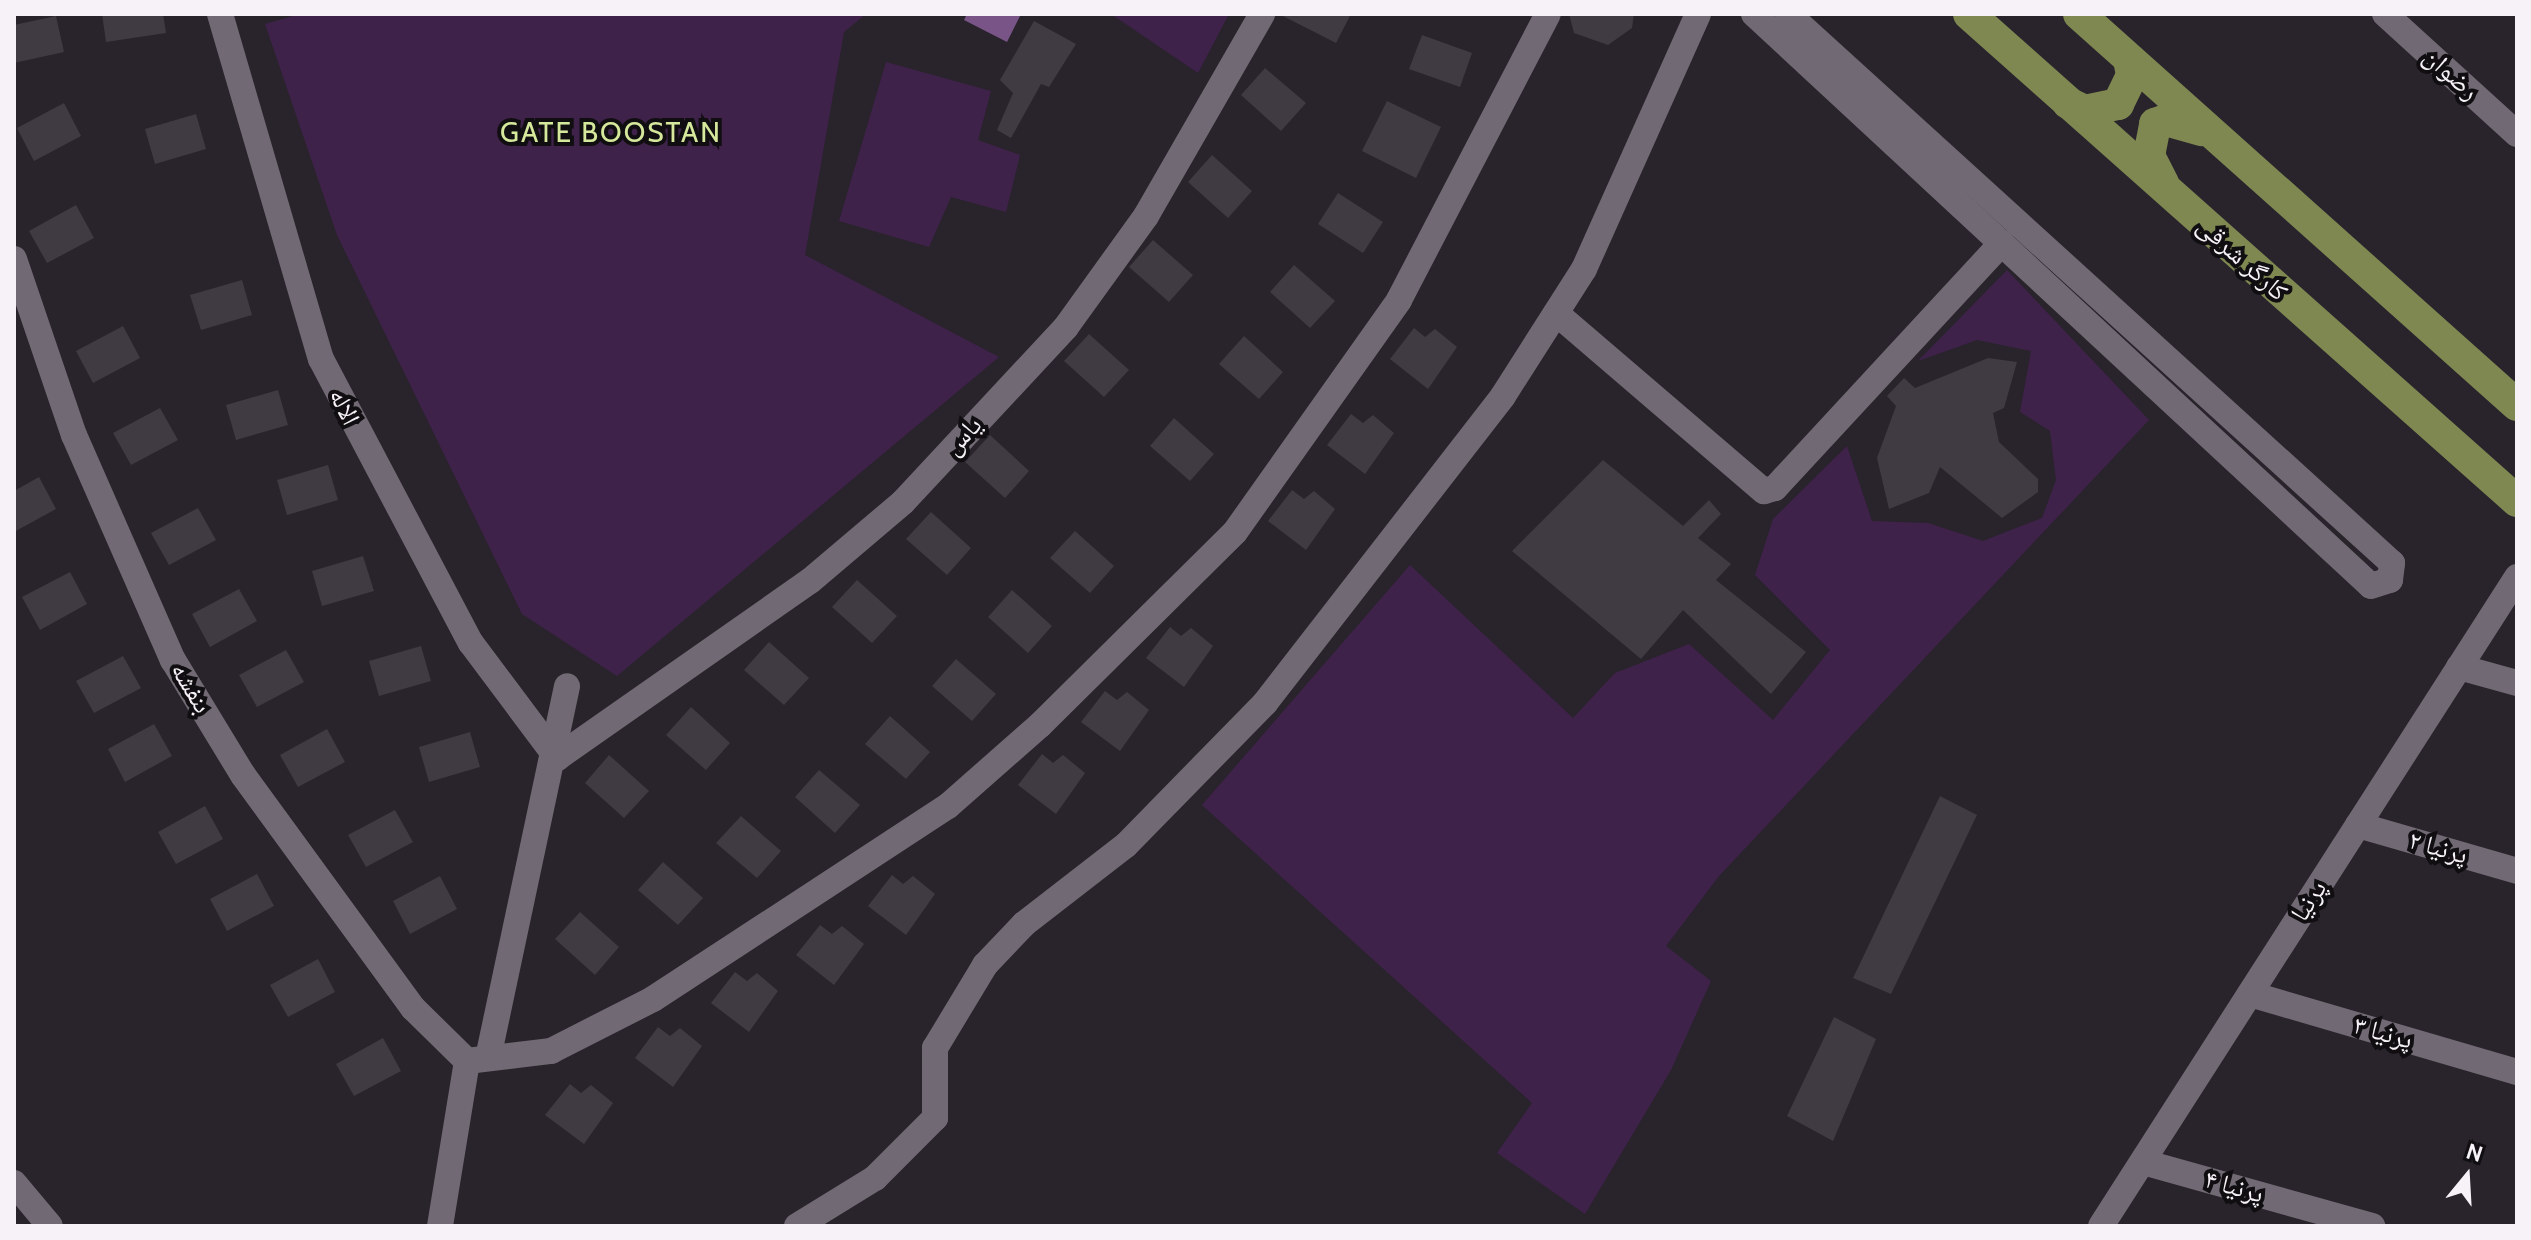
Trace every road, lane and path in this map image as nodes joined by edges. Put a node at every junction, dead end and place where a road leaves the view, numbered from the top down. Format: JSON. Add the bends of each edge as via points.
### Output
{"nodes":[{"id":1,"x":220,"y":14,"type":"edge"},
{"id":2,"x":1262,"y":14,"type":"edge"},
{"id":3,"x":1548,"y":14,"type":"edge"},
{"id":4,"x":1698,"y":14,"type":"edge"},
{"id":5,"x":1754,"y":14,"type":"edge"},
{"id":6,"x":1788,"y":14,"type":"edge"},
{"id":7,"x":1969,"y":14,"type":"edge"},
{"id":8,"x":2079,"y":14,"type":"edge"},
{"id":9,"x":2395,"y":17,"type":"edge"},
{"id":10,"x":2129,"y":60,"type":"junction"},
{"id":11,"x":2065,"y":102,"type":"junction"},
{"id":12,"x":2517,"y":134,"type":"edge"},
{"id":13,"x":2212,"y":135,"type":"junction"},
{"id":14,"x":2165,"y":188,"type":"junction"},
{"id":15,"x":2002,"y":243,"type":"junction"},
{"id":16,"x":14,"y":259,"type":"edge"},
{"id":17,"x":1556,"y":313,"type":"junction"},
{"id":18,"x":2517,"y":405,"type":"edge"},
{"id":19,"x":2517,"y":501,"type":"edge"},
{"id":20,"x":2517,"y":577,"type":"edge"},
{"id":21,"x":2459,"y":667,"type":"junction"},
{"id":22,"x":2517,"y":683,"type":"edge"},
{"id":23,"x":567,"y":686,"type":"dead end"},
{"id":24,"x":557,"y":758,"type":"junction"},
{"id":25,"x":2358,"y":825,"type":"junction"},
{"id":26,"x":2517,"y":871,"type":"edge"},
{"id":27,"x":2250,"y":994,"type":"junction"},
{"id":28,"x":478,"y":1060,"type":"junction"},
{"id":29,"x":2517,"y":1072,"type":"edge"},
{"id":30,"x":2143,"y":1162,"type":"junction"},
{"id":31,"x":14,"y":1183,"type":"edge"},
{"id":32,"x":50,"y":1226,"type":"edge"},
{"id":33,"x":440,"y":1226,"type":"edge"},
{"id":34,"x":797,"y":1226,"type":"edge"},
{"id":35,"x":2101,"y":1226,"type":"edge"},
{"id":36,"x":2372,"y":1226,"type":"edge"}],
"edges":[{"from":1,"to":24,"type":"street","name":"الاله","via":[[321,359],[471,643]]},
{"from":2,"to":24,"type":"street","name":"یاس","via":[[1146,216],[1075,314],[903,502],[810,581]]},
{"from":3,"to":28,"type":"street","via":[[1399,300],[1235,532],[1040,725],[948,806],[757,937],[551,1051]]},
{"from":4,"to":17,"type":"street","via":[[1619,197]]},
{"from":5,"to":15,"type":"street"},
{"from":6,"to":15,"type":"street","via":[[2392,563],[2390,580],[2371,586]]},
{"from":7,"to":11,"type":"main road","name":"کارگر شرقی"},
{"from":8,"to":10,"type":"main road"},
{"from":9,"to":12,"type":"street","name":"رضوان"},
{"from":10,"to":11,"type":"main road","via":[[2132,75],[2118,104],[2085,111]]},
{"from":10,"to":13,"type":"main road"},
{"from":11,"to":14,"type":"main road","name":"کارگر شرقی"},
{"from":13,"to":14,"type":"main road","via":[[2186,123],[2155,124],[2149,156]]},
{"from":13,"to":18,"type":"main road"},
{"from":14,"to":19,"type":"main road","name":"کارگر شرقی"},
{"from":15,"to":17,"type":"street","via":[[1775,488],[1764,491]]},
{"from":16,"to":28,"type":"street","name":"بنفشه","via":[[74,435],[173,660],[243,775],[395,984]]},
{"from":17,"to":34,"type":"street","via":[[1503,396],[1265,703],[1137,834],[1024,924],[985,965],[935,1048],[935,1118],[875,1178]]},
{"from":20,"to":21,"type":"street","name":"پرنیا"},
{"from":21,"to":22,"type":"street"},
{"from":21,"to":25,"type":"street","name":"پرنیا"},
{"from":23,"to":24,"type":"street"},
{"from":24,"to":28,"type":"street"},
{"from":25,"to":26,"type":"street","name":"پرنیا ۲"},
{"from":25,"to":27,"type":"street","name":"پرنیا"},
{"from":27,"to":29,"type":"street","name":"پرنیا ۳"},
{"from":27,"to":30,"type":"street","name":"پرنیا"},
{"from":28,"to":33,"type":"street"},
{"from":30,"to":35,"type":"street","name":"پرنیا"},
{"from":30,"to":36,"type":"street","name":"پرنیا ۴"},
{"from":31,"to":32,"type":"street"}]}
